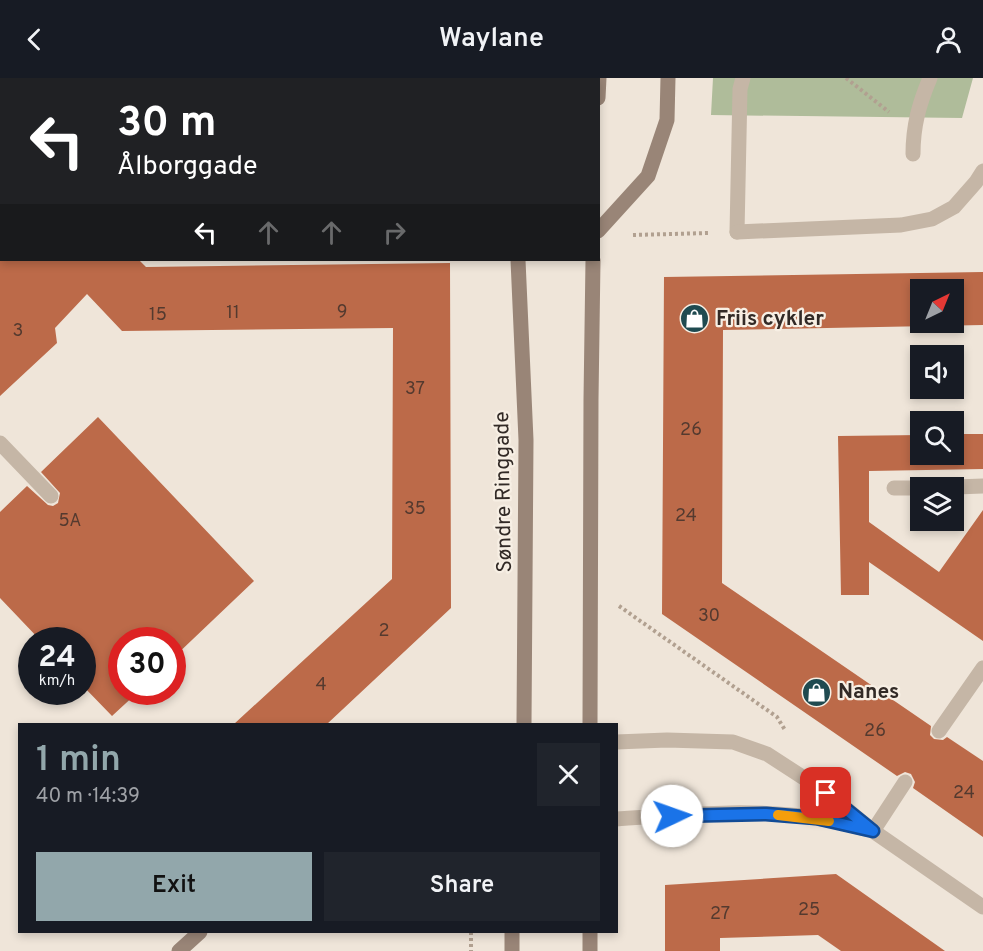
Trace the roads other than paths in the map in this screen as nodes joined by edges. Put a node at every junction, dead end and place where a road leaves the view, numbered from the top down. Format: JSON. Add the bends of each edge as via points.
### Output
{"nodes":[{"id":1,"x":668,"y":78,"type":"edge"},
{"id":2,"x":743,"y":78,"type":"edge"},
{"id":3,"x":930,"y":78,"type":"edge"},
{"id":4,"x":912,"y":154,"type":"dead end"},
{"id":5,"x":983,"y":171,"type":"edge"},
{"id":6,"x":600,"y":229,"type":"edge"},
{"id":7,"x":518,"y":261,"type":"edge"},
{"id":8,"x":593,"y":261,"type":"edge"},
{"id":9,"x":0,"y":443,"type":"edge"},
{"id":10,"x":983,"y":486,"type":"edge"},
{"id":11,"x":964,"y":487,"type":"edge"},
{"id":12,"x":894,"y":488,"type":"dead end"},
{"id":13,"x":910,"y":488,"type":"edge"},
{"id":14,"x":51,"y":496,"type":"dead end"},
{"id":15,"x":983,"y":668,"type":"edge"},
{"id":16,"x":524,"y":723,"type":"edge"},
{"id":17,"x":590,"y":723,"type":"edge"},
{"id":18,"x":939,"y":731,"type":"dead end"},
{"id":19,"x":618,"y":742,"type":"edge"},
{"id":20,"x":905,"y":782,"type":"dead end"},
{"id":21,"x":618,"y":819,"type":"edge"},
{"id":22,"x":873,"y":831,"type":"junction"},
{"id":23,"x":983,"y":907,"type":"edge"},
{"id":24,"x":199,"y":933,"type":"edge"},
{"id":25,"x":512,"y":933,"type":"edge"},
{"id":26,"x":590,"y":933,"type":"edge"},
{"id":27,"x":179,"y":951,"type":"edge"},
{"id":28,"x":512,"y":951,"type":"edge"},
{"id":29,"x":590,"y":951,"type":"edge"}],
"edges":[{"from":1,"to":6,"type":"main road","via":[[668,120],[648,176]]},
{"from":2,"to":5,"type":"street","via":[[737,232],[901,225],[932,219],[954,207]]},
{"from":3,"to":4,"type":"street","via":[[919,103]]},
{"from":7,"to":16,"type":"main road","name":"Søndre Ringgade","via":[[526,440]]},
{"from":8,"to":17,"type":"main road"},
{"from":9,"to":14,"type":"street"},
{"from":10,"to":11,"type":"street"},
{"from":12,"to":13,"type":"street"},
{"from":15,"to":18,"type":"street"},
{"from":19,"to":22,"type":"street","via":[[733,742],[767,754],[826,793]]},
{"from":20,"to":22,"type":"street"},
{"from":21,"to":22,"type":"street","via":[[766,814],[816,818]]},
{"from":22,"to":23,"type":"street"},
{"from":24,"to":27,"type":"main road"},
{"from":25,"to":28,"type":"main road"},
{"from":26,"to":29,"type":"main road"}]}
